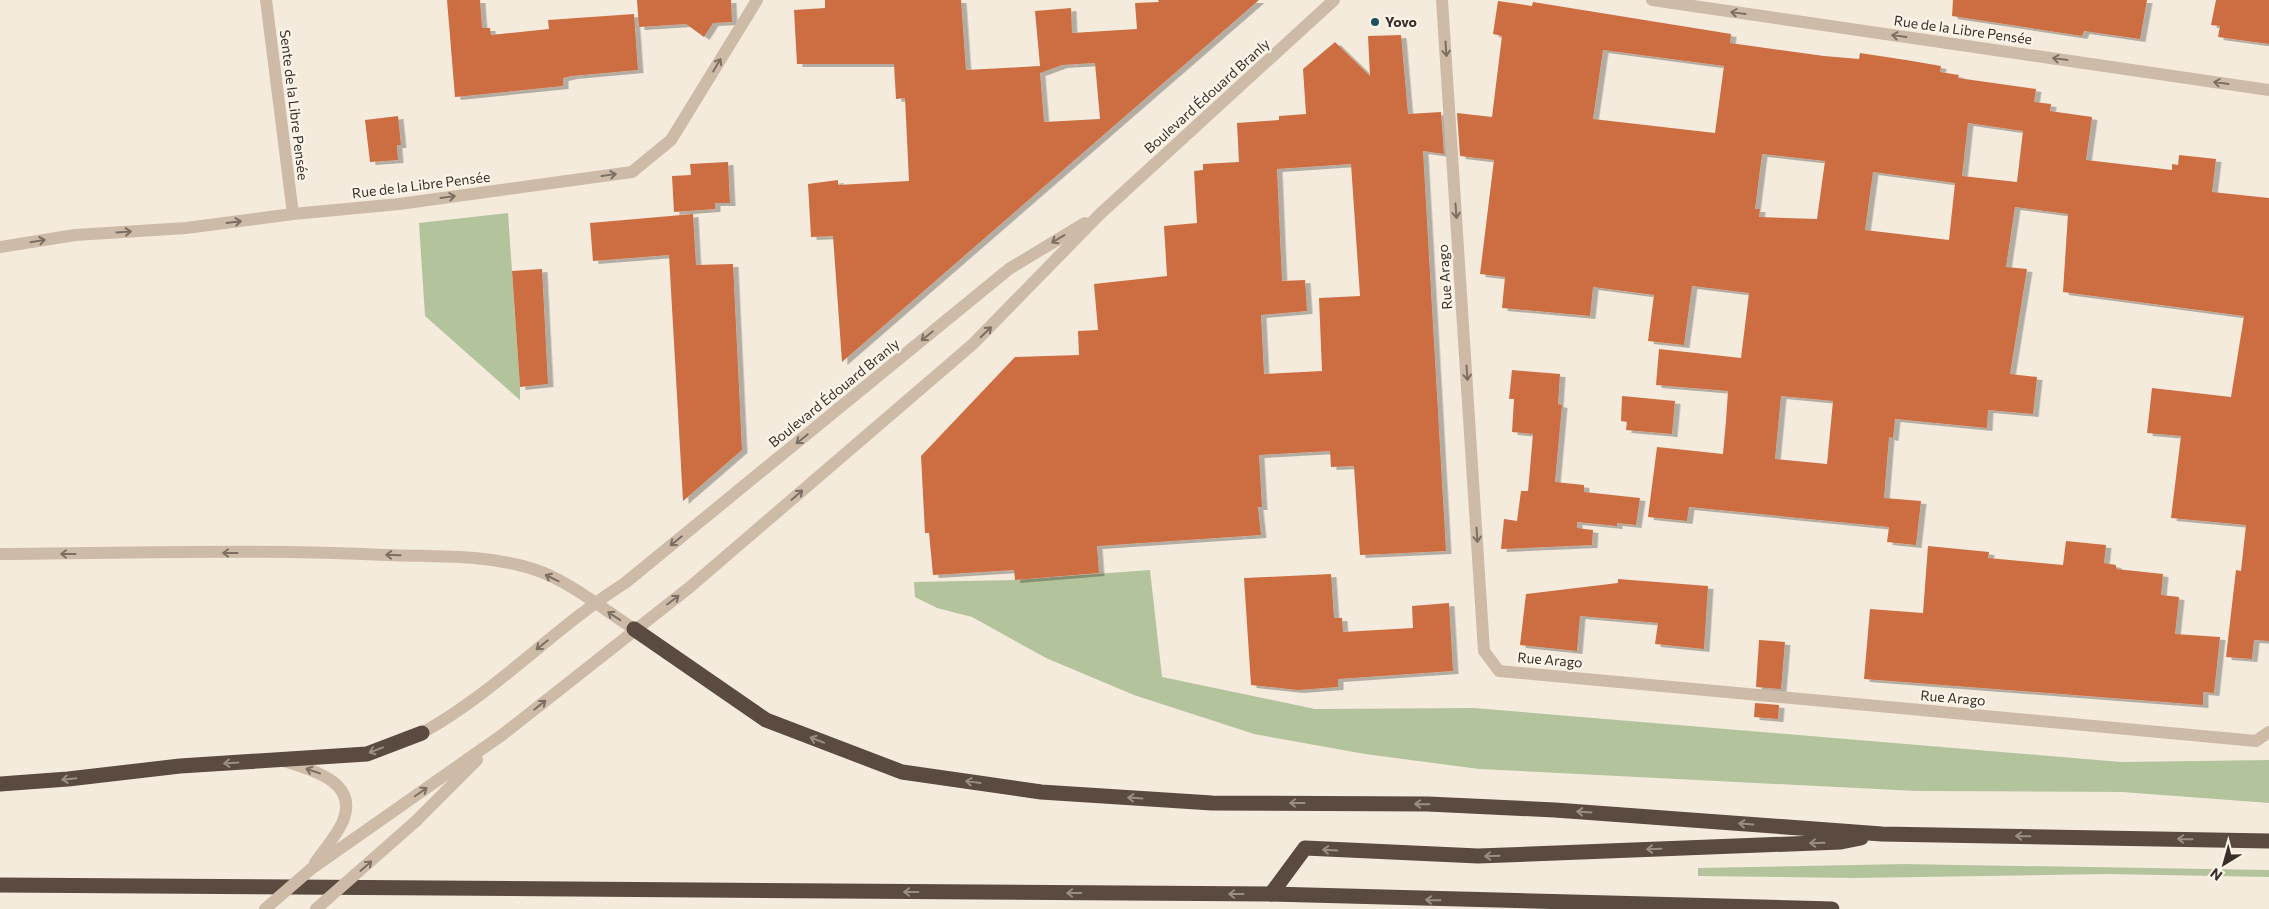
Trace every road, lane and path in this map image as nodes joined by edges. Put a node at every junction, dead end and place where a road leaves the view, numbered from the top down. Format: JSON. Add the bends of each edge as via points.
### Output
{"nodes":[{"id":1,"x":266,"y":0,"type":"edge"},
{"id":2,"x":757,"y":0,"type":"edge"},
{"id":3,"x":1334,"y":0,"type":"edge"},
{"id":4,"x":1442,"y":0,"type":"edge"},
{"id":5,"x":1652,"y":0,"type":"edge"},
{"id":6,"x":2269,"y":90,"type":"edge"},
{"id":7,"x":292,"y":214,"type":"junction"},
{"id":8,"x":1100,"y":214,"type":"junction"},
{"id":9,"x":0,"y":247,"type":"edge"},
{"id":10,"x":0,"y":554,"type":"edge"},
{"id":11,"x":594,"y":603,"type":"junction"},
{"id":12,"x":634,"y":629,"type":"junction"},
{"id":13,"x":2269,"y":732,"type":"edge"},
{"id":14,"x":422,"y":733,"type":"joint"},
{"id":15,"x":502,"y":735,"type":"junction"},
{"id":16,"x":280,"y":759,"type":"junction"},
{"id":17,"x":0,"y":784,"type":"edge"},
{"id":18,"x":1882,"y":834,"type":"junction"},
{"id":19,"x":2269,"y":841,"type":"edge"},
{"id":20,"x":311,"y":868,"type":"junction"},
{"id":21,"x":0,"y":885,"type":"edge"},
{"id":22,"x":1270,"y":894,"type":"junction"},
{"id":23,"x":264,"y":909,"type":"edge"},
{"id":24,"x":316,"y":909,"type":"edge"},
{"id":25,"x":1832,"y":909,"type":"edge"}],
"edges":[{"from":1,"to":7,"type":"street","name":"Sente de la Libre Pensée"},
{"from":7,"to":2,"type":"street","name":"Rue de la Libre Pensée","one_way":true,"via":[[400,204],[632,172],[671,140]]},
{"from":3,"to":8,"type":"street","name":"Boulevard Édouard Branly"},
{"from":4,"to":13,"type":"street","name":"Rue Arago","one_way":true,"via":[[1484,651],[1499,670],[2256,741]]},
{"from":6,"to":5,"type":"street","name":"Rue de la Libre Pensée","one_way":true},
{"from":9,"to":7,"type":"street","name":"Rue de la Libre Pensée","one_way":true},
{"from":8,"to":11,"type":"street","name":"Boulevard Édouard Branly","one_way":true,"via":[[1009,269],[626,583]]},
{"from":12,"to":8,"type":"street","name":"Boulevard Édouard Branly","one_way":true,"via":[[690,587],[973,344]]},
{"from":11,"to":10,"type":"street","one_way":true,"via":[[535,569],[476,558],[322,552]]},
{"from":12,"to":11,"type":"street","one_way":true},
{"from":11,"to":14,"type":"street","name":"Boulevard Édouard Branly","one_way":true,"via":[[482,695]]},
{"from":15,"to":12,"type":"street","name":"Boulevard Édouard Branly","one_way":true},
{"from":18,"to":12,"type":"highway","one_way":true,"via":[[1428,804],[1212,803],[1051,793],[902,772],[766,720]]},
{"from":14,"to":16,"type":"highway","one_way":true,"via":[[366,754]]},
{"from":20,"to":15,"type":"street","one_way":true},
{"from":24,"to":15,"type":"street","one_way":true,"bridge":true,"via":[[416,822]]},
{"from":16,"to":17,"type":"highway","one_way":true},
{"from":20,"to":16,"type":"street","one_way":true,"via":[[343,820],[346,801],[338,785],[321,773]]},
{"from":19,"to":18,"type":"highway","one_way":true},
{"from":18,"to":22,"type":"highway","one_way":true,"via":[[1841,842],[1478,856],[1305,848]]},
{"from":20,"to":23,"type":"street","bridge":true},
{"from":22,"to":21,"type":"highway","one_way":true},
{"from":25,"to":22,"type":"highway","one_way":true}]}
